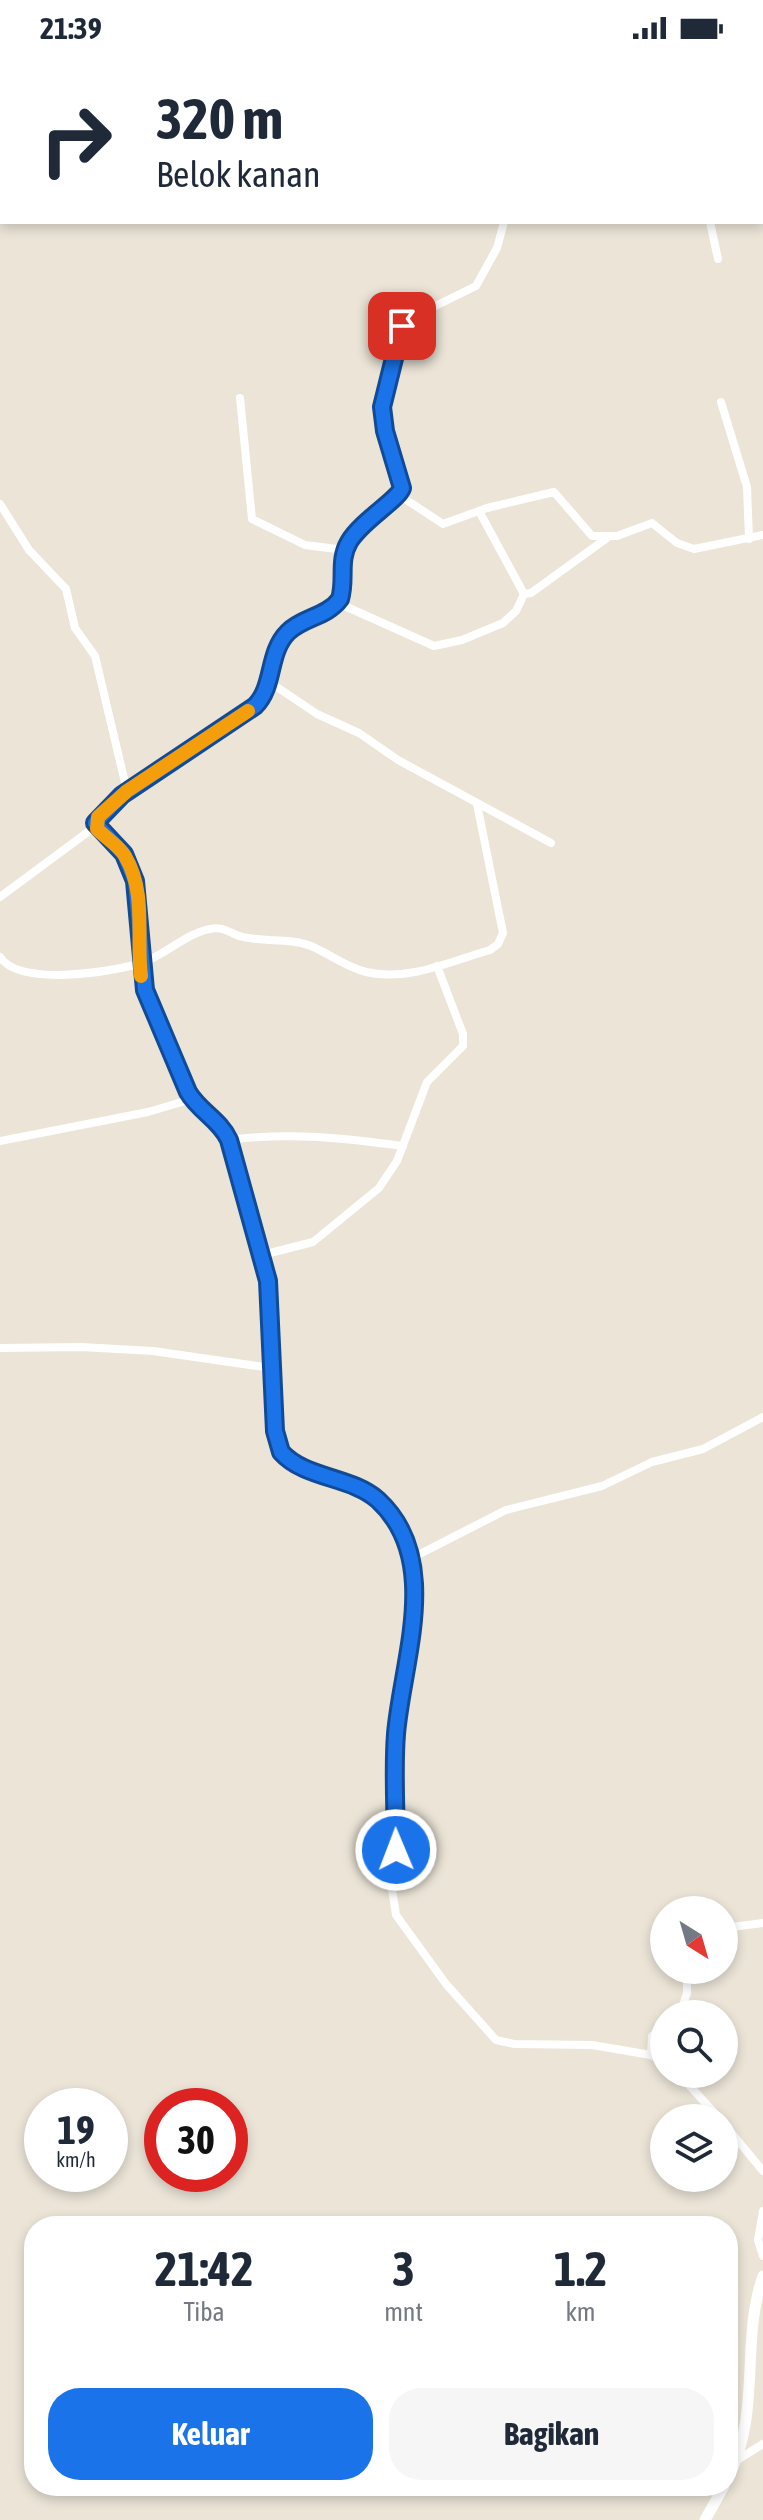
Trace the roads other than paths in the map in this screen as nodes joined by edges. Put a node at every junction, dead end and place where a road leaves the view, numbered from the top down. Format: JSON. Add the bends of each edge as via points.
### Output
{"nodes":[{"id":1,"x":503,"y":224,"type":"edge"},
{"id":2,"x":710,"y":224,"type":"edge"},
{"id":3,"x":718,"y":259,"type":"dead end"},
{"id":4,"x":240,"y":398,"type":"dead end"},
{"id":5,"x":721,"y":402,"type":"dead end"},
{"id":6,"x":399,"y":495,"type":"junction"},
{"id":7,"x":0,"y":504,"type":"edge"},
{"id":8,"x":479,"y":511,"type":"junction"},
{"id":9,"x":763,"y":535,"type":"edge"},
{"id":10,"x":608,"y":538,"type":"junction"},
{"id":11,"x":749,"y":539,"type":"junction"},
{"id":12,"x":345,"y":550,"type":"junction"},
{"id":13,"x":524,"y":594,"type":"junction"},
{"id":14,"x":338,"y":603,"type":"junction"},
{"id":15,"x":268,"y":681,"type":"junction"},
{"id":16,"x":127,"y":791,"type":"junction"},
{"id":17,"x":477,"y":804,"type":"junction"},
{"id":18,"x":96,"y":826,"type":"junction"},
{"id":19,"x":551,"y":843,"type":"dead end"},
{"id":20,"x":0,"y":897,"type":"edge"},
{"id":21,"x":0,"y":957,"type":"edge"},
{"id":22,"x":140,"y":963,"type":"junction"},
{"id":23,"x":437,"y":966,"type":"junction"},
{"id":24,"x":192,"y":1099,"type":"junction"},
{"id":25,"x":229,"y":1140,"type":"junction"},
{"id":26,"x":0,"y":1141,"type":"edge"},
{"id":27,"x":403,"y":1146,"type":"junction"},
{"id":28,"x":262,"y":1255,"type":"junction"},
{"id":29,"x":0,"y":1348,"type":"edge"},
{"id":30,"x":271,"y":1368,"type":"junction"},
{"id":31,"x":763,"y":1417,"type":"edge"},
{"id":32,"x":410,"y":1559,"type":"junction"},
{"id":33,"x":763,"y":1923,"type":"edge"},
{"id":34,"x":738,"y":1926,"type":"edge"},
{"id":35,"x":650,"y":2055,"type":"edge"},
{"id":36,"x":692,"y":2088,"type":"edge"},
{"id":37,"x":706,"y":2104,"type":"edge"},
{"id":38,"x":738,"y":2141,"type":"edge"},
{"id":39,"x":763,"y":2171,"type":"edge"},
{"id":40,"x":763,"y":2211,"type":"edge"},
{"id":41,"x":763,"y":2256,"type":"edge"},
{"id":42,"x":763,"y":2276,"type":"edge"},
{"id":43,"x":763,"y":2444,"type":"edge"},
{"id":44,"x":738,"y":2456,"type":"edge"},
{"id":45,"x":738,"y":2459,"type":"edge"},
{"id":46,"x":718,"y":2496,"type":"edge"},
{"id":47,"x":705,"y":2520,"type":"edge"}],
"edges":[{"from":1,"to":6,"type":"street","via":[[476,286],[413,317],[399,330],[382,407],[402,483]]},
{"from":2,"to":3,"type":"street"},
{"from":4,"to":12,"type":"street","via":[[252,519],[305,545]]},
{"from":5,"to":11,"type":"street","via":[[747,487]]},
{"from":6,"to":8,"type":"street","via":[[443,524]]},
{"from":6,"to":12,"type":"street","via":[[366,519]]},
{"from":7,"to":16,"type":"street","via":[[29,550],[66,589],[75,628],[95,656]]},
{"from":8,"to":10,"type":"street","via":[[555,492],[586,532]]},
{"from":8,"to":13,"type":"street"},
{"from":9,"to":11,"type":"street"},
{"from":10,"to":11,"type":"street","via":[[650,523],[694,549]]},
{"from":10,"to":13,"type":"street"},
{"from":12,"to":14,"type":"street"},
{"from":13,"to":14,"type":"street","via":[[503,623],[434,646]]},
{"from":14,"to":15,"type":"street","via":[[286,633]]},
{"from":15,"to":16,"type":"street","via":[[255,706]]},
{"from":15,"to":17,"type":"street"},
{"from":16,"to":18,"type":"street","via":[[98,817]]},
{"from":17,"to":19,"type":"street"},
{"from":17,"to":23,"type":"street","via":[[503,933],[490,950]]},
{"from":18,"to":20,"type":"street"},
{"from":18,"to":22,"type":"street","via":[[124,854],[135,881]]},
{"from":21,"to":22,"type":"street","via":[[15,971],[30,975]]},
{"from":22,"to":23,"type":"street","via":[[202,931],[219,928],[254,939],[307,945],[367,972],[391,975]]},
{"from":22,"to":24,"type":"street","via":[[145,990]]},
{"from":23,"to":27,"type":"street","via":[[463,1046],[427,1082]]},
{"from":24,"to":25,"type":"street"},
{"from":24,"to":26,"type":"street"},
{"from":25,"to":27,"type":"street","via":[[316,1134]]},
{"from":25,"to":28,"type":"street"},
{"from":27,"to":28,"type":"street","via":[[379,1188],[333,1227],[313,1242]]},
{"from":28,"to":30,"type":"street","via":[[272,1330]]},
{"from":29,"to":30,"type":"street","via":[[153,1351]]},
{"from":30,"to":32,"type":"street","via":[[281,1452],[298,1465],[353,1485],[379,1501],[397,1523]]},
{"from":31,"to":32,"type":"street","via":[[703,1449],[652,1462],[602,1486],[506,1510]]},
{"from":32,"to":35,"type":"street","via":[[412,1631],[395,1753],[396,1915],[446,1984],[496,2040],[592,2045]]},
{"from":33,"to":34,"type":"street"},
{"from":36,"to":37,"type":"street"},
{"from":38,"to":39,"type":"street"},
{"from":40,"to":41,"type":"street","via":[[758,2240]]},
{"from":42,"to":44,"type":"main road","via":[[754,2314],[749,2410]]},
{"from":43,"to":45,"type":"street"},
{"from":46,"to":47,"type":"main road"}]}
